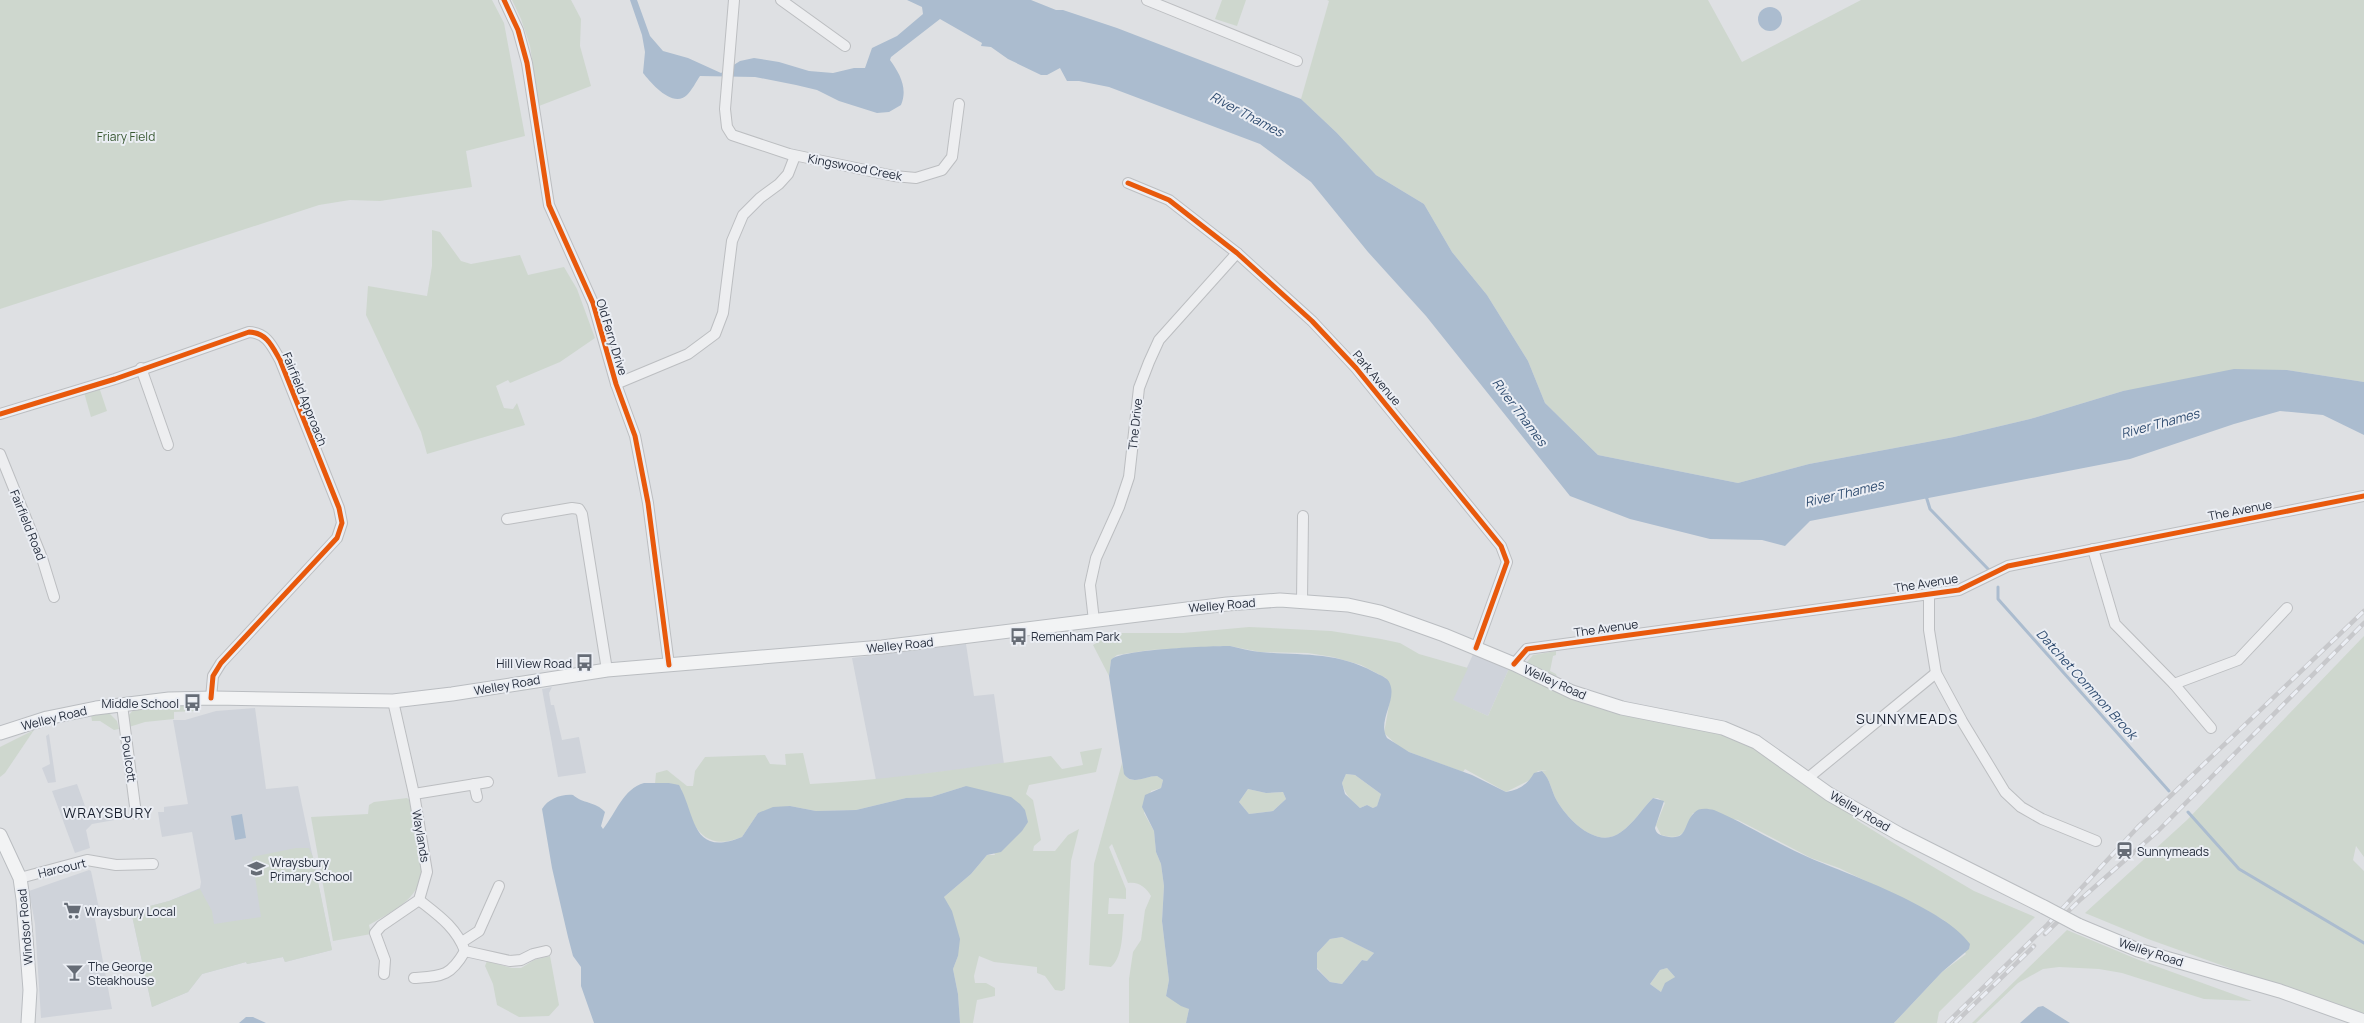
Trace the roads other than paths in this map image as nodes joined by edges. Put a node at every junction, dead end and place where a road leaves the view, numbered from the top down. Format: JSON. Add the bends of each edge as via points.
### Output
{"nodes":[{"id":1,"x":504,"y":0,"type":"edge"},
{"id":2,"x":734,"y":0,"type":"edge"},
{"id":3,"x":781,"y":0,"type":"edge"},
{"id":4,"x":1147,"y":0,"type":"edge"},
{"id":5,"x":845,"y":46,"type":"dead end"},
{"id":6,"x":1297,"y":61,"type":"dead end"},
{"id":7,"x":959,"y":104,"type":"dead end"},
{"id":8,"x":795,"y":156,"type":"junction"},
{"id":9,"x":1128,"y":183,"type":"dead end"},
{"id":10,"x":1237,"y":254,"type":"junction"},
{"id":11,"x":141,"y":368,"type":"junction"},
{"id":12,"x":616,"y":384,"type":"junction"},
{"id":13,"x":0,"y":414,"type":"edge"},
{"id":14,"x":168,"y":445,"type":"dead end"},
{"id":15,"x":0,"y":454,"type":"edge"},
{"id":16,"x":2364,"y":496,"type":"edge"},
{"id":17,"x":1303,"y":516,"type":"dead end"},
{"id":18,"x":507,"y":519,"type":"dead end"},
{"id":19,"x":2093,"y":549,"type":"junction"},
{"id":20,"x":1929,"y":594,"type":"junction"},
{"id":21,"x":54,"y":597,"type":"dead end"},
{"id":22,"x":1302,"y":602,"type":"junction"},
{"id":23,"x":2287,"y":608,"type":"dead end"},
{"id":24,"x":1094,"y":621,"type":"junction"},
{"id":25,"x":1476,"y":648,"type":"junction"},
{"id":26,"x":1514,"y":664,"type":"junction"},
{"id":27,"x":669,"y":665,"type":"junction"},
{"id":28,"x":607,"y":670,"type":"junction"},
{"id":29,"x":1936,"y":673,"type":"junction"},
{"id":30,"x":2174,"y":684,"type":"junction"},
{"id":31,"x":211,"y":698,"type":"junction"},
{"id":32,"x":393,"y":701,"type":"junction"},
{"id":33,"x":122,"y":705,"type":"junction"},
{"id":34,"x":2210,"y":728,"type":"dead end"},
{"id":35,"x":0,"y":734,"type":"edge"},
{"id":36,"x":1808,"y":778,"type":"junction"},
{"id":37,"x":488,"y":782,"type":"dead end"},
{"id":38,"x":474,"y":784,"type":"junction"},
{"id":39,"x":414,"y":794,"type":"junction"},
{"id":40,"x":477,"y":797,"type":"dead end"},
{"id":41,"x":136,"y":814,"type":"dead end"},
{"id":42,"x":2096,"y":841,"type":"dead end"},
{"id":43,"x":2,"y":843,"type":"edge"},
{"id":44,"x":153,"y":864,"type":"dead end"},
{"id":45,"x":20,"y":878,"type":"junction"},
{"id":46,"x":499,"y":886,"type":"dead end"},
{"id":47,"x":419,"y":900,"type":"junction"},
{"id":48,"x":464,"y":947,"type":"junction"},
{"id":49,"x":546,"y":951,"type":"dead end"},
{"id":50,"x":384,"y":974,"type":"dead end"},
{"id":51,"x":414,"y":978,"type":"dead end"},
{"id":52,"x":2364,"y":1021,"type":"edge"},
{"id":53,"x":28,"y":1023,"type":"edge"}],
"edges":[{"from":1,"to":12,"type":"street","name":"Old Ferry Drive","via":[[518,30],[527,64],[549,205],[593,303]]},
{"from":2,"to":8,"type":"street","name":"Kingswood Creek","via":[[726,127],[732,135]]},
{"from":3,"to":5,"type":"street"},
{"from":4,"to":6,"type":"street"},
{"from":7,"to":8,"type":"street","name":"Kingswood Creek","via":[[952,157],[942,170],[916,178],[894,176]]},
{"from":8,"to":12,"type":"street","name":"Kingswood Creek","via":[[788,174],[743,215],[732,241],[723,313],[715,334],[688,354]]},
{"from":9,"to":10,"type":"street","name":"Park Avenue","via":[[1169,200]]},
{"from":10,"to":24,"type":"street","name":"The Drive","via":[[1160,340],[1139,388],[1129,477],[1119,507],[1096,558],[1090,585]]},
{"from":10,"to":25,"type":"street","name":"Park Avenue","via":[[1312,321],[1356,368],[1501,546],[1507,562]]},
{"from":11,"to":13,"type":"street","name":"Fairfield Approach","via":[[115,379]]},
{"from":11,"to":14,"type":"street"},
{"from":11,"to":31,"type":"street","name":"Fairfield Approach","via":[[249,332],[266,338],[280,360],[339,508],[342,523],[337,538],[221,663],[214,676]]},
{"from":12,"to":27,"type":"street","name":"Old Ferry Drive","via":[[635,436],[648,503]]},
{"from":15,"to":21,"type":"street","name":"Fairfield Road","via":[[42,558]]},
{"from":16,"to":19,"type":"street","name":"The Avenue"},
{"from":17,"to":22,"type":"street"},
{"from":18,"to":28,"type":"street","via":[[579,508]]},
{"from":19,"to":20,"type":"street","name":"The Avenue","via":[[2008,566],[1959,590]]},
{"from":19,"to":30,"type":"street","via":[[2115,624]]},
{"from":20,"to":26,"type":"street","name":"The Avenue","via":[[1527,649]]},
{"from":20,"to":29,"type":"street","via":[[1929,630]]},
{"from":22,"to":24,"type":"main road","name":"Welley Road","via":[[1280,600],[1227,604]]},
{"from":22,"to":25,"type":"main road","name":"Welley Road","via":[[1348,605],[1380,612]]},
{"from":23,"to":30,"type":"street","via":[[2238,660]]},
{"from":24,"to":27,"type":"main road","name":"Welley Road","via":[[882,647]]},
{"from":25,"to":26,"type":"main road","name":"Welley Road"},
{"from":26,"to":36,"type":"main road","name":"Welley Road","via":[[1572,692],[1622,708],[1723,728],[1756,742]]},
{"from":27,"to":28,"type":"main road","name":"Welley Road"},
{"from":28,"to":32,"type":"main road","name":"Welley Road"},
{"from":29,"to":36,"type":"street"},
{"from":29,"to":42,"type":"street","via":[[2005,792],[2021,807],[2042,819]]},
{"from":30,"to":34,"type":"street"},
{"from":31,"to":32,"type":"main road","name":"Welley Road"},
{"from":31,"to":33,"type":"main road","name":"Welley Road","via":[[169,699]]},
{"from":32,"to":39,"type":"street","name":"Waylands"},
{"from":33,"to":35,"type":"main road","name":"Welley Road","via":[[47,718]]},
{"from":33,"to":41,"type":"street","name":"Poulcott"},
{"from":36,"to":52,"type":"main road","name":"Welley Road","bridge":true,"via":[[1829,794],[1898,834],[2078,925],[2138,950],[2280,991]]},
{"from":37,"to":38,"type":"street","name":"Waylands"},
{"from":38,"to":39,"type":"street","name":"Waylands"},
{"from":38,"to":40,"type":"street"},
{"from":39,"to":47,"type":"street","name":"Waylands","via":[[427,872]]},
{"from":43,"to":45,"type":"main road","name":"Windsor Road"},
{"from":44,"to":45,"type":"street","name":"Harcourt","via":[[116,865],[87,860]]},
{"from":45,"to":53,"type":"main road","name":"Windsor Road","via":[[24,899],[30,990]]},
{"from":46,"to":48,"type":"street","via":[[479,931]]},
{"from":47,"to":48,"type":"street","via":[[447,922]]},
{"from":47,"to":50,"type":"street","via":[[375,933],[384,960]]},
{"from":48,"to":49,"type":"street","via":[[510,961]]},
{"from":48,"to":51,"type":"street","via":[[459,961],[444,976]]}]}
